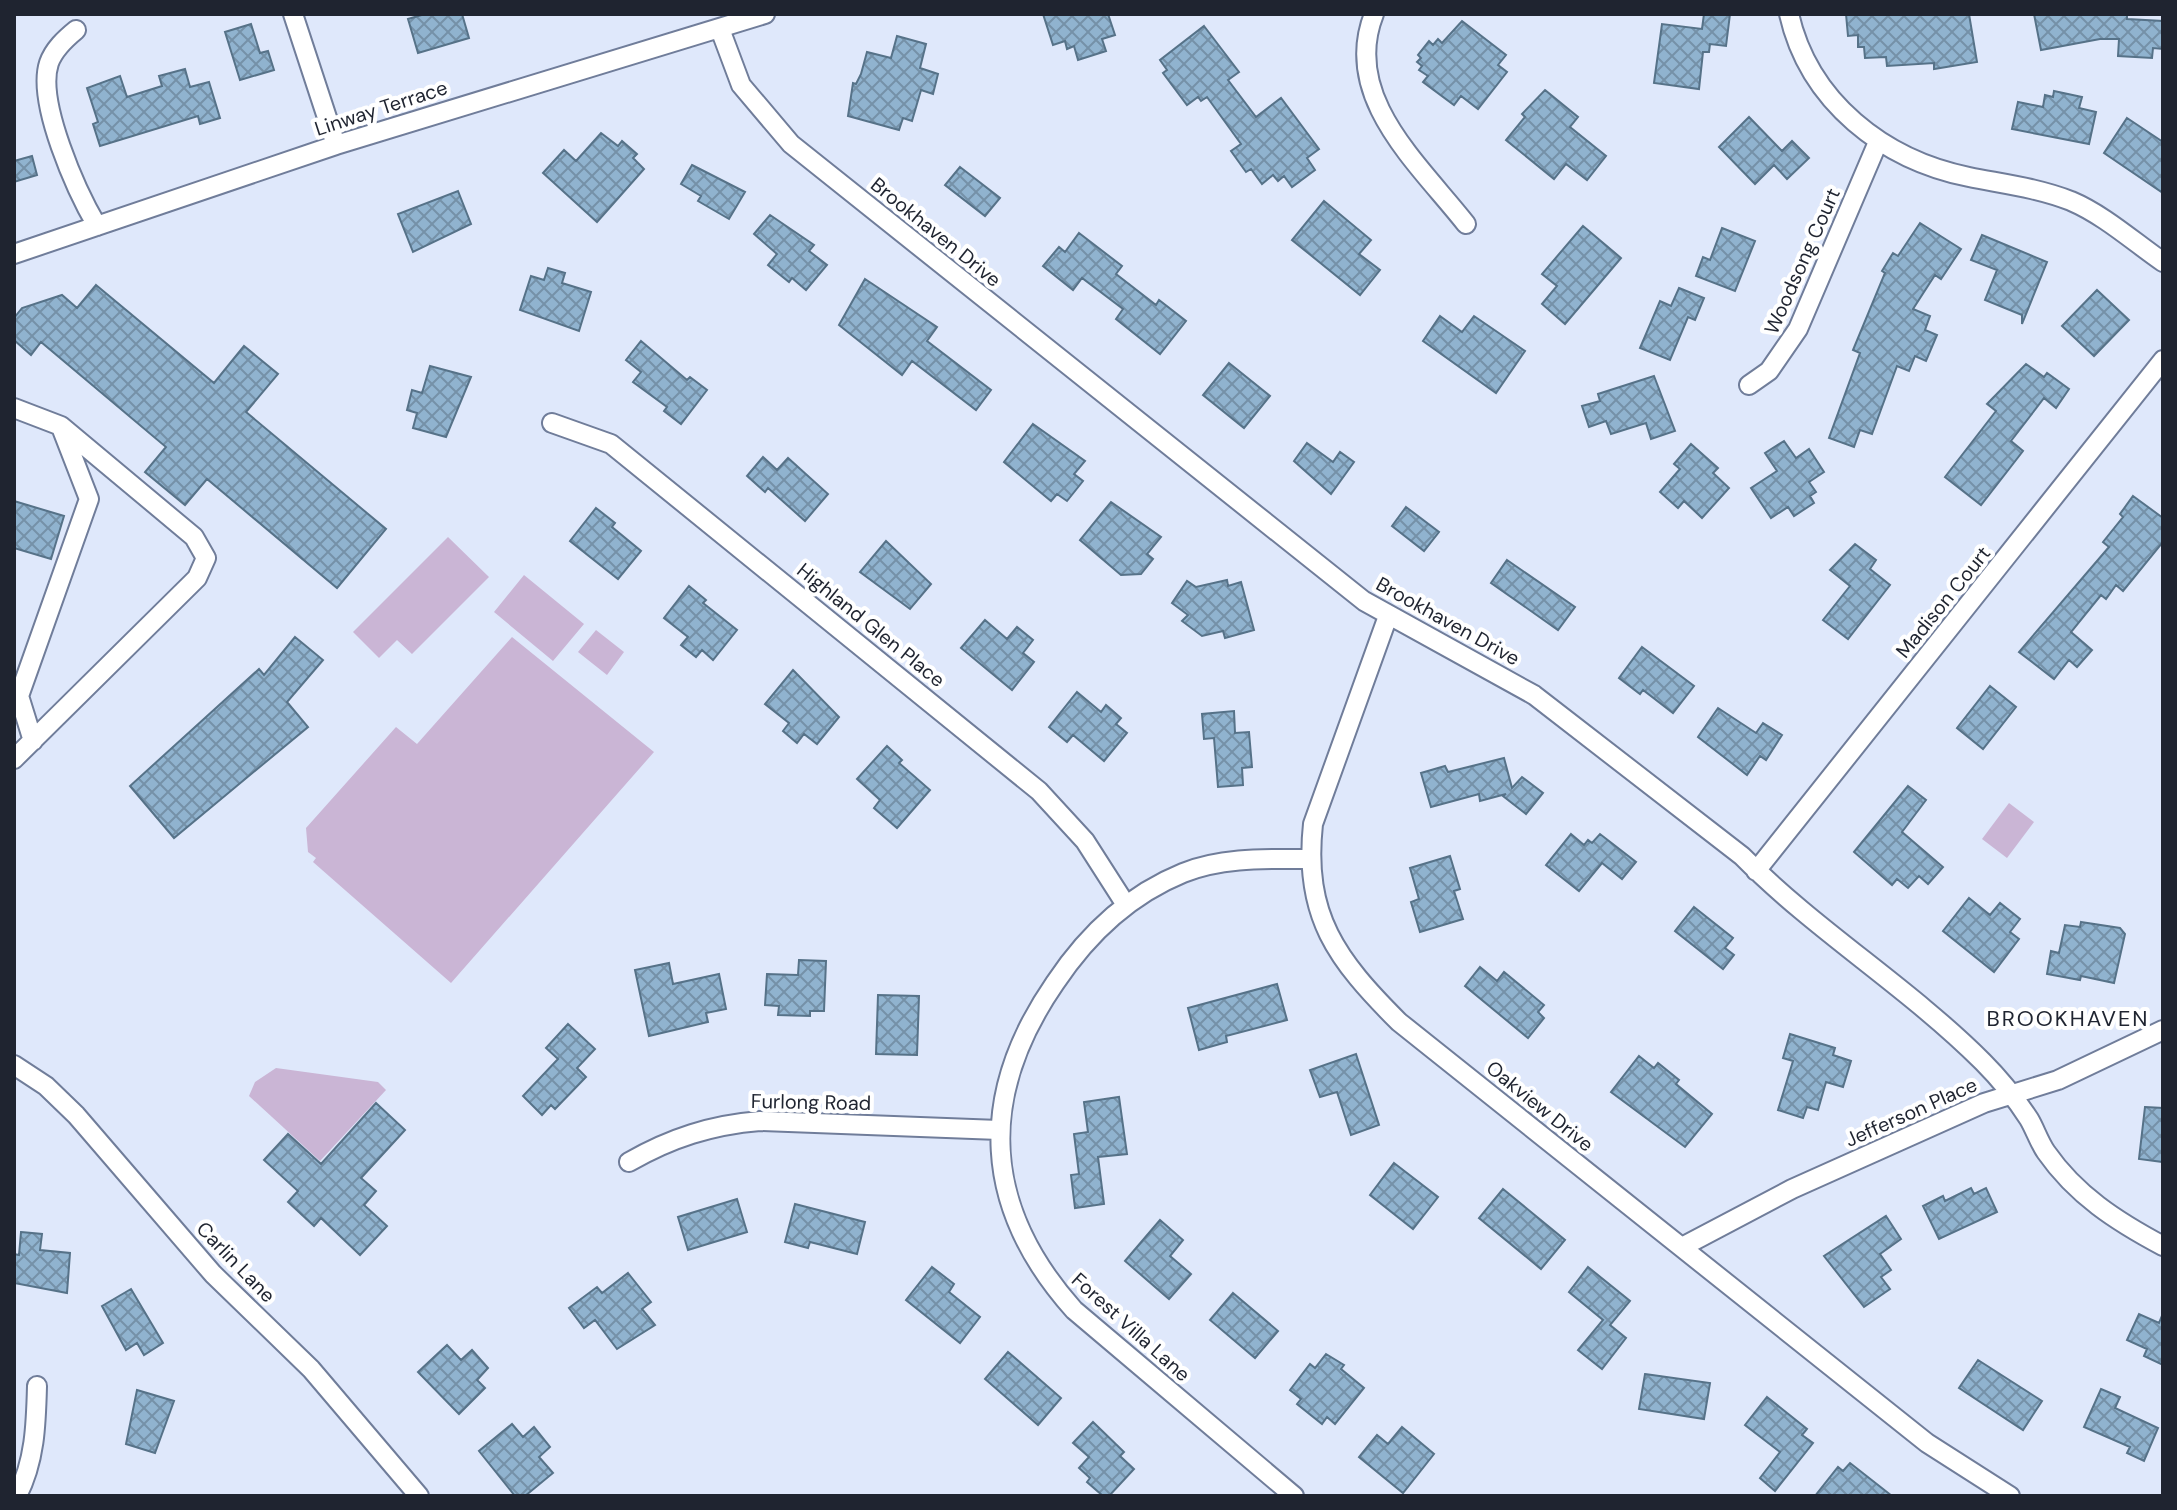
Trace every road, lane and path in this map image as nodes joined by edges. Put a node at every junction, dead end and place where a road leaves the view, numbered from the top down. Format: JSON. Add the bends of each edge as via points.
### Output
{"nodes":[{"id":1,"x":293,"y":14,"type":"edge"},
{"id":2,"x":765,"y":14,"type":"edge"},
{"id":3,"x":1374,"y":14,"type":"edge"},
{"id":4,"x":1789,"y":14,"type":"edge"},
{"id":5,"x":720,"y":29,"type":"junction"},
{"id":6,"x":76,"y":30,"type":"dead end"},
{"id":7,"x":1878,"y":142,"type":"junction"},
{"id":8,"x":336,"y":145,"type":"junction"},
{"id":9,"x":1466,"y":224,"type":"dead end"},
{"id":10,"x":97,"y":226,"type":"junction"},
{"id":11,"x":14,"y":254,"type":"edge"},
{"id":12,"x":2163,"y":262,"type":"edge"},
{"id":13,"x":2163,"y":360,"type":"edge"},
{"id":14,"x":1749,"y":385,"type":"dead end"},
{"id":15,"x":14,"y":408,"type":"edge"},
{"id":16,"x":552,"y":423,"type":"dead end"},
{"id":17,"x":61,"y":426,"type":"junction"},
{"id":18,"x":1388,"y":616,"type":"junction"},
{"id":19,"x":33,"y":741,"type":"junction"},
{"id":20,"x":14,"y":759,"type":"edge"},
{"id":21,"x":1309,"y":859,"type":"junction"},
{"id":22,"x":1756,"y":871,"type":"junction"},
{"id":23,"x":1126,"y":905,"type":"junction"},
{"id":24,"x":2163,"y":1030,"type":"edge"},
{"id":25,"x":14,"y":1065,"type":"edge"},
{"id":26,"x":2010,"y":1094,"type":"junction"},
{"id":27,"x":999,"y":1130,"type":"junction"},
{"id":28,"x":629,"y":1162,"type":"dead end"},
{"id":29,"x":2163,"y":1246,"type":"edge"},
{"id":30,"x":1682,"y":1247,"type":"junction"},
{"id":31,"x":37,"y":1386,"type":"dead end"},
{"id":32,"x":17,"y":1496,"type":"edge"},
{"id":33,"x":419,"y":1496,"type":"edge"},
{"id":34,"x":1294,"y":1496,"type":"edge"},
{"id":35,"x":2010,"y":1496,"type":"edge"}],
"edges":[{"from":1,"to":8,"type":"street"},
{"from":2,"to":5,"type":"street","name":"Linway Terrace"},
{"from":3,"to":9,"type":"street","via":[[1364,56],[1374,104]]},
{"from":4,"to":7,"type":"street","via":[[1815,77]]},
{"from":5,"to":8,"type":"street","name":"Linway Terrace"},
{"from":5,"to":18,"type":"street","name":"Brookhaven Drive","via":[[741,85],[791,144]]},
{"from":6,"to":10,"type":"street","via":[[50,60],[48,91],[70,176]]},
{"from":7,"to":12,"type":"street","via":[[1927,166],[2071,201]]},
{"from":7,"to":14,"type":"street","name":"Woodsong Court","via":[[1798,329],[1769,371]]},
{"from":8,"to":10,"type":"street","name":"Linway Terrace"},
{"from":10,"to":11,"type":"street","name":"Linway Terrace"},
{"from":13,"to":22,"type":"street","name":"Madison Court"},
{"from":15,"to":17,"type":"street"},
{"from":16,"to":23,"type":"street","name":"Highland Glen Place","via":[[611,444],[1039,791],[1085,841]]},
{"from":17,"to":19,"type":"street","via":[[89,499],[19,696]]},
{"from":17,"to":19,"type":"street","via":[[194,537],[206,558],[197,578]]},
{"from":18,"to":21,"type":"street","name":"Oakview Drive","via":[[1313,824]]},
{"from":18,"to":22,"type":"street","name":"Brookhaven Drive","via":[[1543,701]]},
{"from":19,"to":20,"type":"street"},
{"from":21,"to":23,"type":"street","name":"Forest Villa Lane","via":[[1247,859],[1187,871]]},
{"from":21,"to":30,"type":"street","name":"Oakview Drive","via":[[1323,923],[1365,988],[1399,1022]]},
{"from":22,"to":26,"type":"street","name":"Brookhaven Drive","via":[[1936,1020]]},
{"from":23,"to":27,"type":"street","name":"Forest Villa Lane","via":[[1096,932],[1039,1005],[1007,1077]]},
{"from":24,"to":26,"type":"street","name":"Jefferson Place","via":[[2058,1080]]},
{"from":25,"to":33,"type":"street","name":"Carlin Lane","via":[[76,1115],[213,1274],[311,1369]]},
{"from":26,"to":29,"type":"street","name":"Brookhaven Drive","via":[[2044,1149],[2082,1195]]},
{"from":26,"to":30,"type":"street","name":"Jefferson Place","via":[[1792,1189]]},
{"from":27,"to":28,"type":"street","name":"Furlong Road","via":[[731,1123],[694,1131]]},
{"from":27,"to":34,"type":"street","name":"Forest Villa Lane","via":[[1012,1214],[1048,1282],[1074,1310]]},
{"from":30,"to":35,"type":"street","name":"Oakview Drive","via":[[1948,1459]]},
{"from":31,"to":32,"type":"street","via":[[34,1446]]}]}
